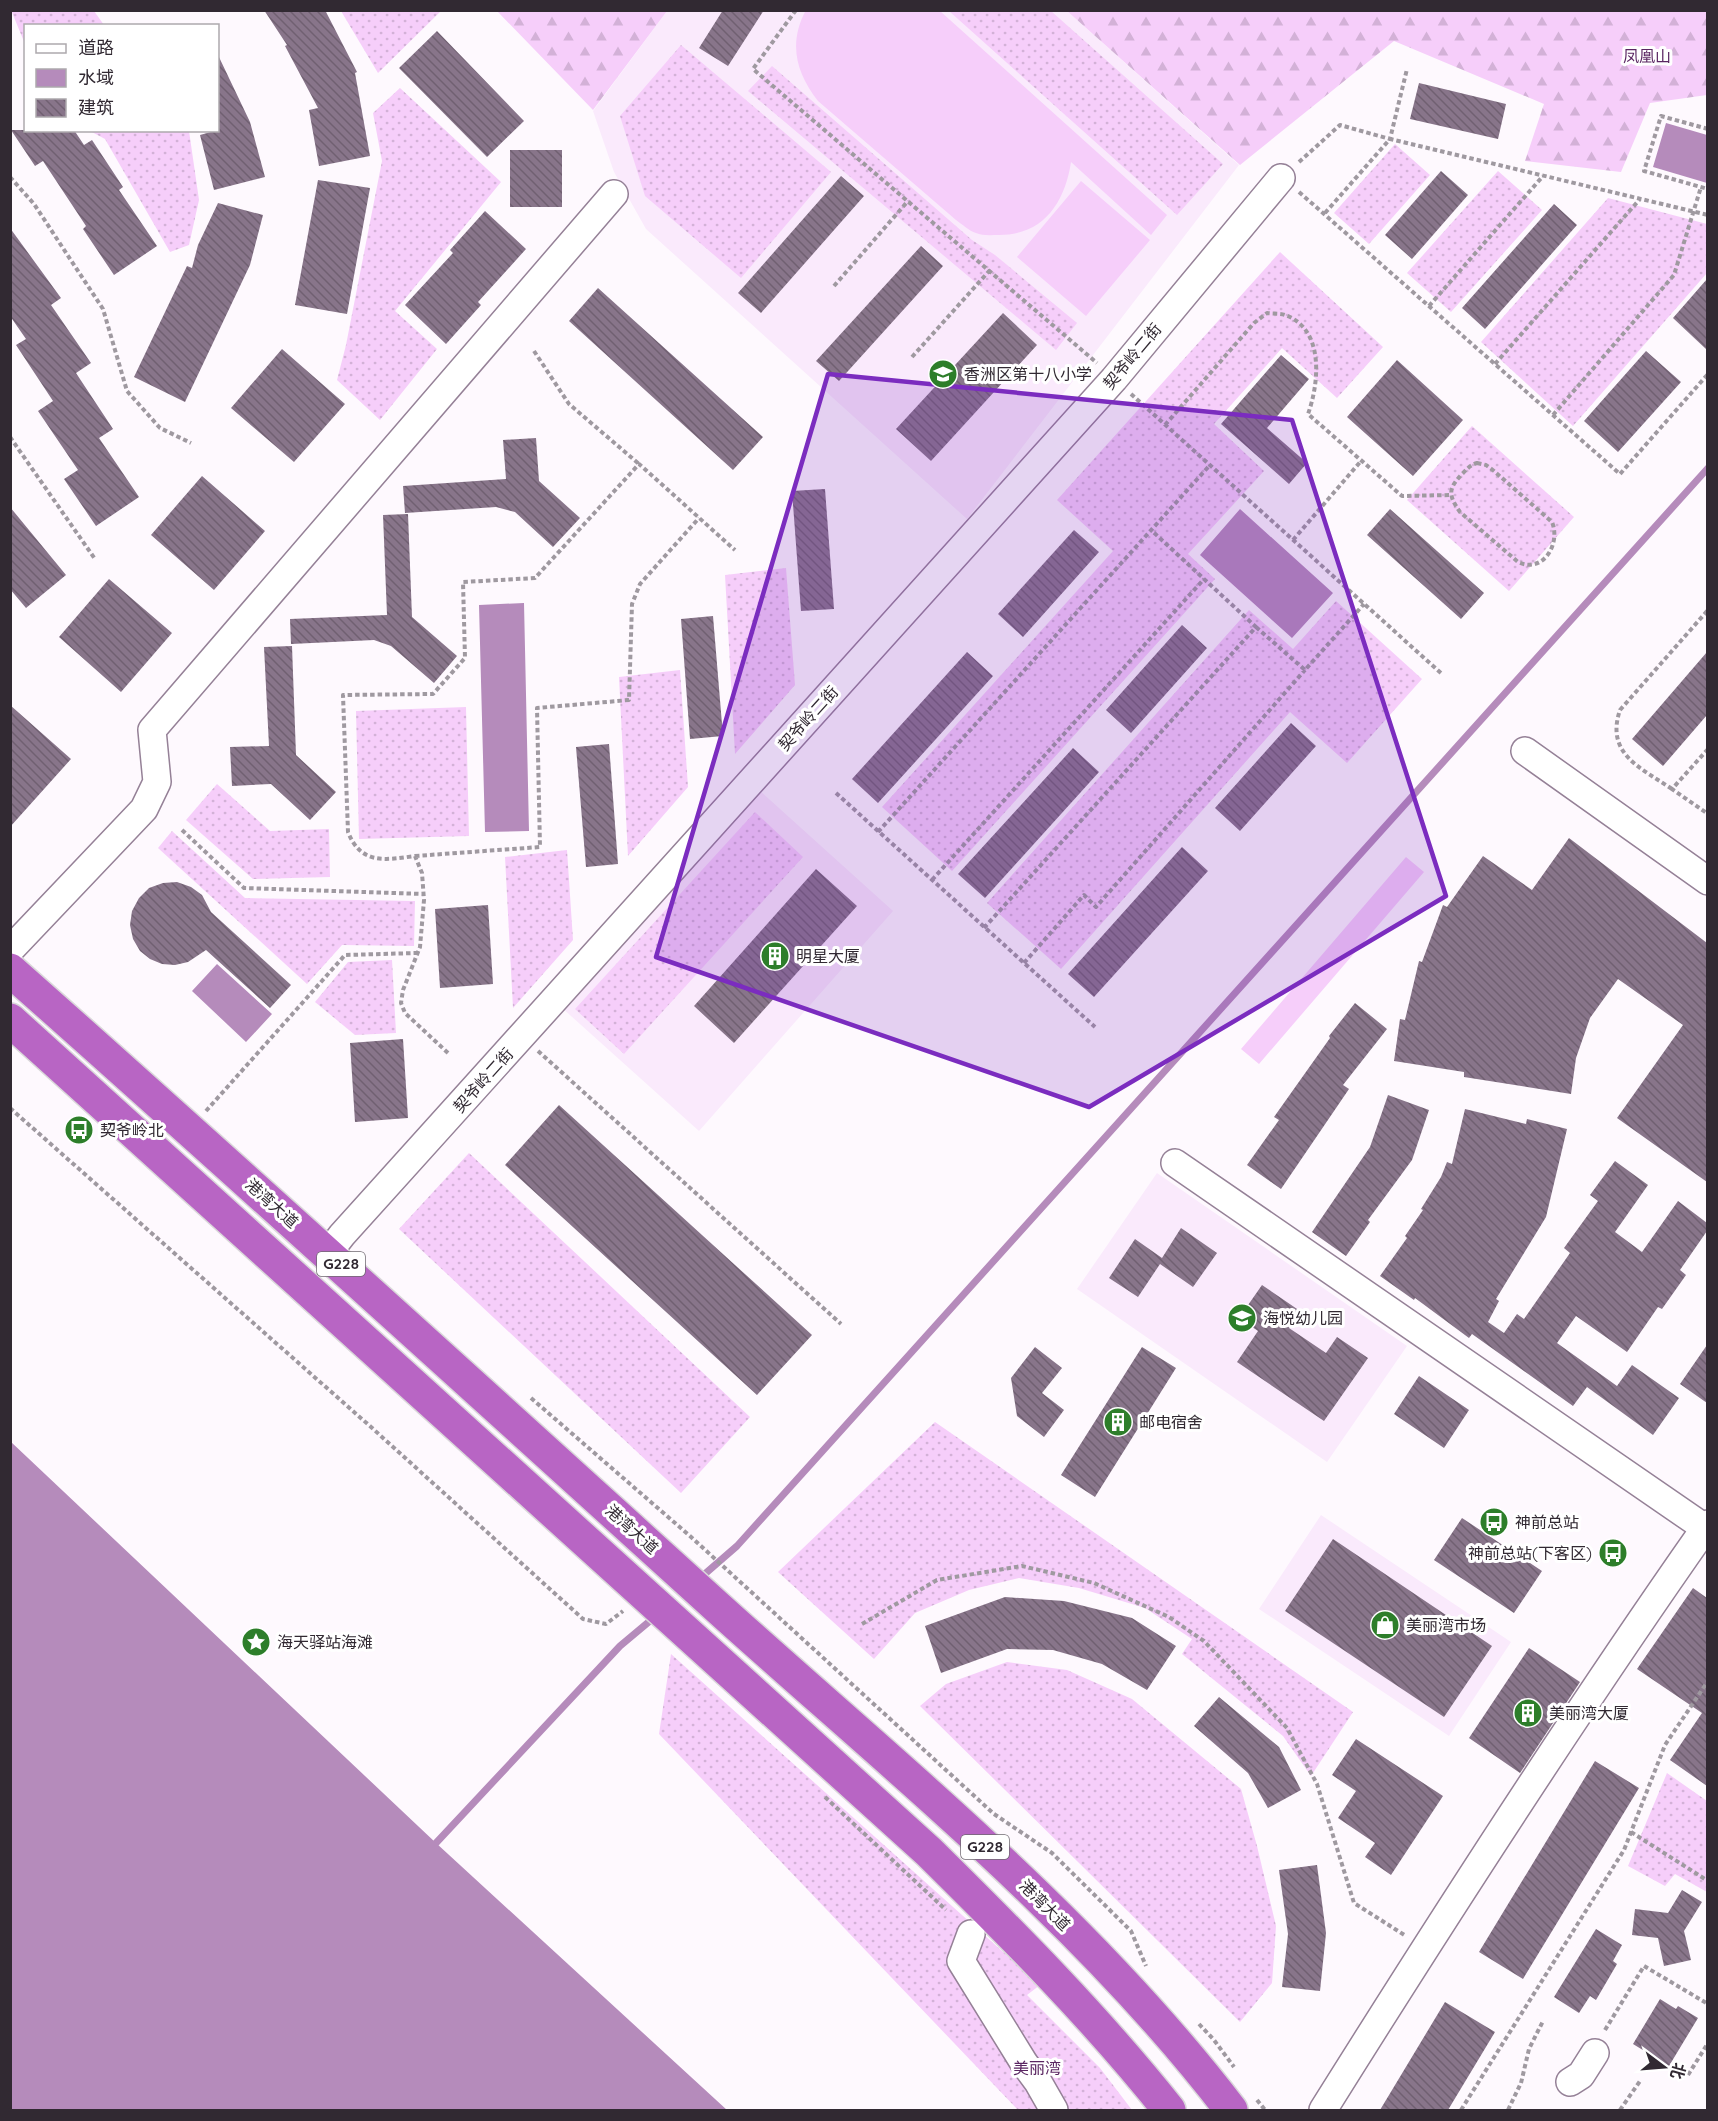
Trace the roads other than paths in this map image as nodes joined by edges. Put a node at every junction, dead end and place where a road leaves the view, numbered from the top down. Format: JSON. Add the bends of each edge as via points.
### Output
{"nodes":[{"id":1,"x":1281,"y":178,"type":"road end"},
{"id":2,"x":615,"y":194,"type":"dead end"},
{"id":3,"x":1525,"y":751,"type":"dead end"},
{"id":4,"x":1707,"y":881,"type":"edge"},
{"id":5,"x":10,"y":951,"type":"edge"},
{"id":6,"x":10,"y":970,"type":"edge"},
{"id":7,"x":10,"y":1020,"type":"edge"},
{"id":8,"x":1175,"y":1163,"type":"dead end"},
{"id":9,"x":328,"y":1253,"type":"junction"},
{"id":10,"x":1706,"y":1526,"type":"edge"},
{"id":11,"x":971,"y":1934,"type":"road end"},
{"id":12,"x":1600,"y":2042,"type":"road end"},
{"id":13,"x":1570,"y":2082,"type":"dead end"},
{"id":14,"x":1054,"y":2110,"type":"edge"},
{"id":15,"x":1169,"y":2110,"type":"edge"},
{"id":16,"x":1232,"y":2110,"type":"edge"},
{"id":17,"x":1323,"y":2110,"type":"edge"}],
"edges":[{"from":1,"to":9,"type":"street","name":"契爷岭二街","via":[[1114,378]]},
{"from":2,"to":5,"type":"street","via":[[152,730],[157,782],[144,809]]},
{"from":3,"to":4,"type":"street"},
{"from":6,"to":9,"type":"highway","name":"港湾大道","number":"G228"},
{"from":7,"to":15,"type":"highway","number":"G228","via":[[633,1600],[689,1634],[929,1852],[1071,1995]]},
{"from":8,"to":10,"type":"street"},
{"from":9,"to":16,"type":"highway","name":"港湾大道","number":"G228","via":[[1042,1901],[1162,2027]]},
{"from":10,"to":17,"type":"street","via":[[1577,1714]]},
{"from":11,"to":14,"type":"street","via":[[961,1960]]},
{"from":12,"to":13,"type":"street","via":[[1581,2075]]}]}
